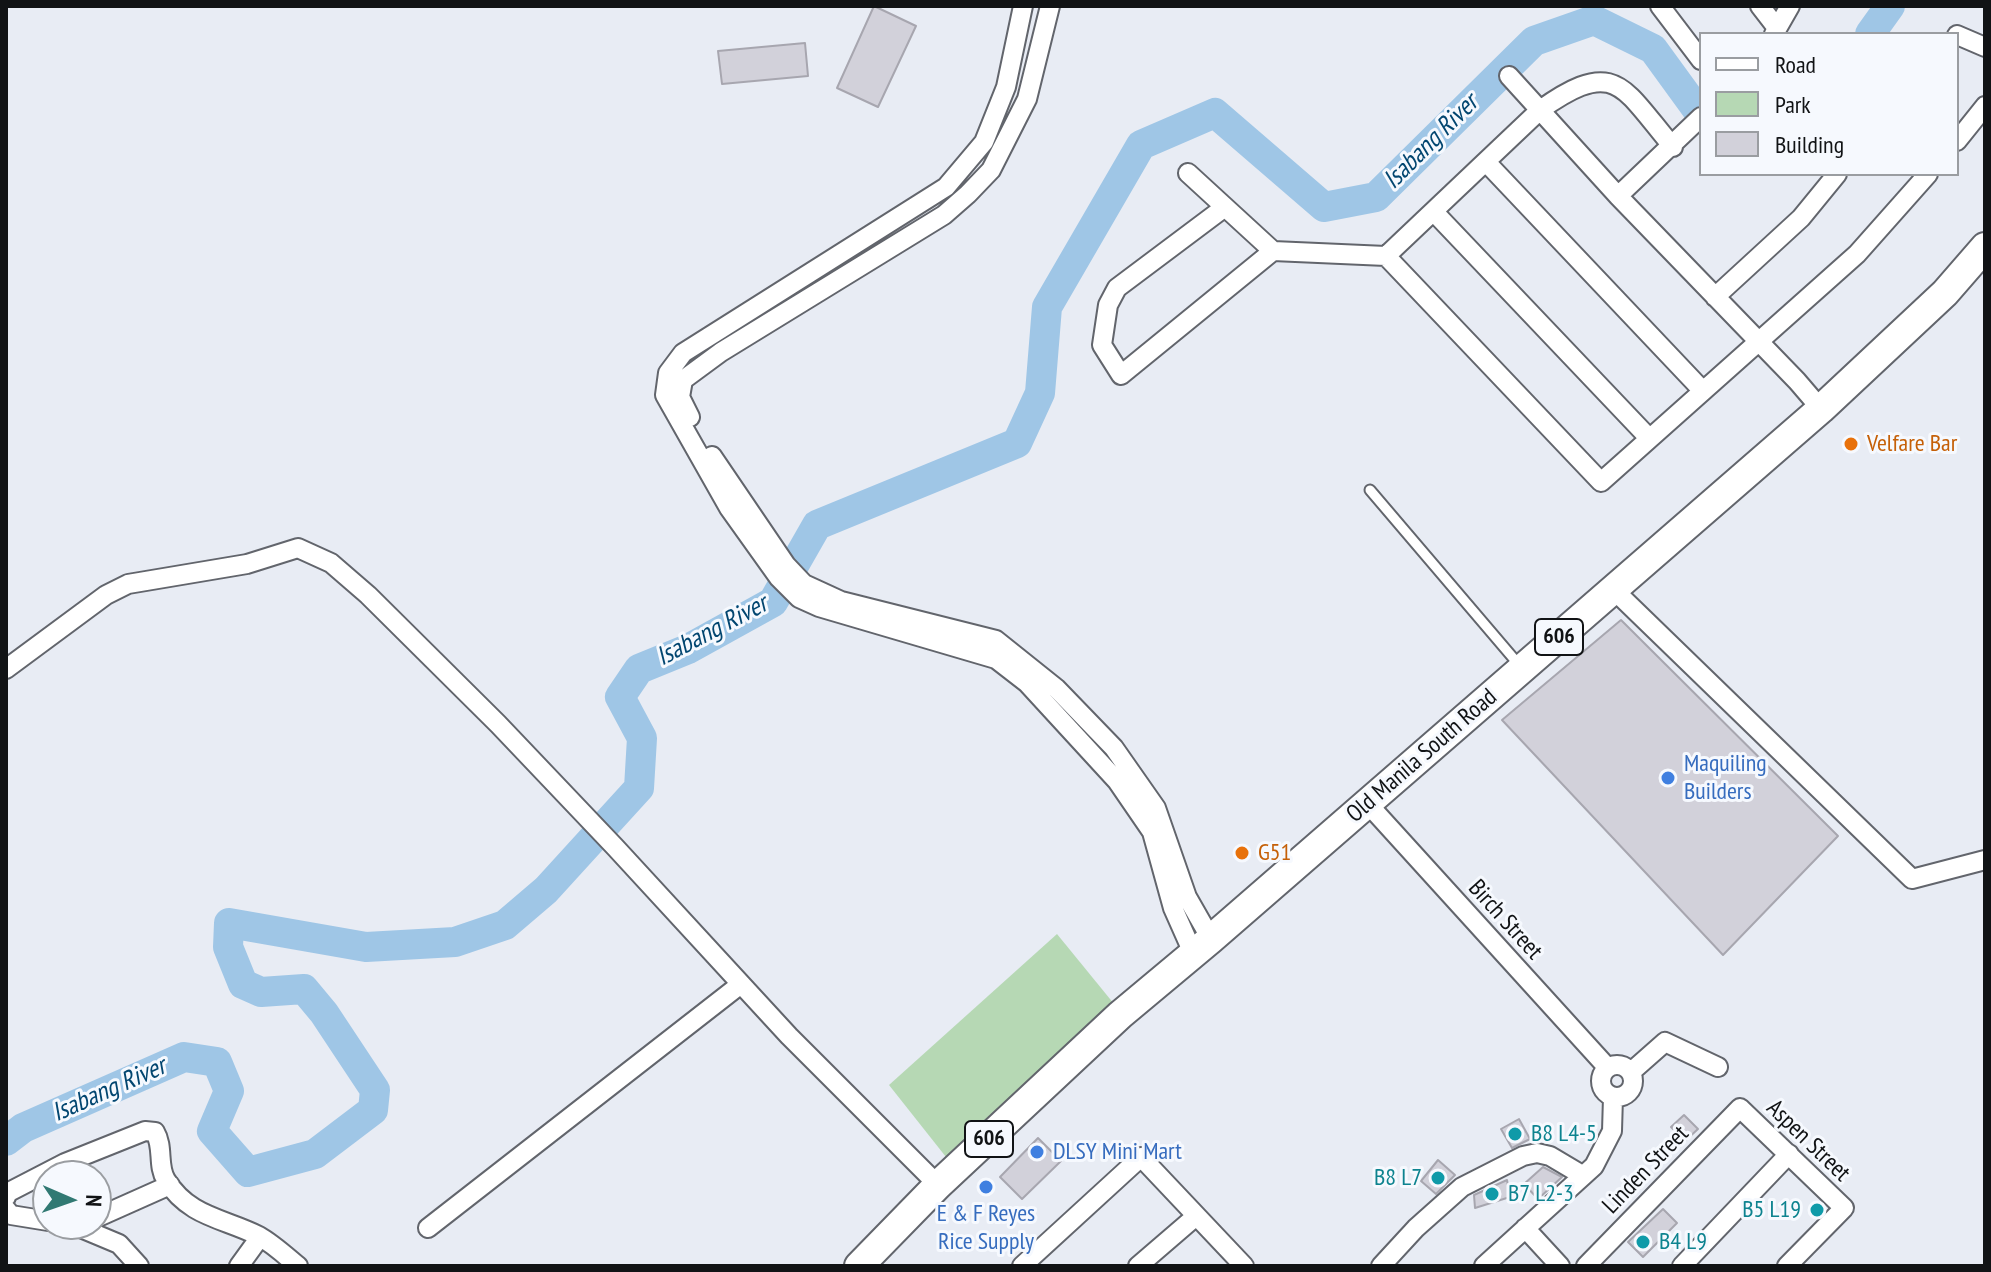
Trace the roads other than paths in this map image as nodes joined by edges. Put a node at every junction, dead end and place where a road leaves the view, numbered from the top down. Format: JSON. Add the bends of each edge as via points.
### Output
{"nodes":[{"id":1,"x":1023,"y":6,"type":"edge"},
{"id":2,"x":1050,"y":6,"type":"edge"},
{"id":3,"x":1660,"y":6,"type":"edge"},
{"id":4,"x":1760,"y":6,"type":"edge"},
{"id":5,"x":1790,"y":6,"type":"edge"},
{"id":6,"x":1775,"y":31,"type":"edge"},
{"id":7,"x":1959,"y":36,"type":"edge"},
{"id":8,"x":1985,"y":47,"type":"edge"},
{"id":9,"x":1013,"y":52,"type":"junction"},
{"id":10,"x":1699,"y":57,"type":"edge"},
{"id":11,"x":1038,"y":59,"type":"junction"},
{"id":12,"x":1509,"y":76,"type":"dead end"},
{"id":13,"x":1985,"y":106,"type":"edge"},
{"id":14,"x":1540,"y":110,"type":"junction"},
{"id":15,"x":1699,"y":119,"type":"edge"},
{"id":16,"x":1959,"y":138,"type":"edge"},
{"id":17,"x":1678,"y":142,"type":"junction"},
{"id":18,"x":1487,"y":163,"type":"junction"},
{"id":19,"x":1188,"y":173,"type":"dead end"},
{"id":20,"x":1835,"y":176,"type":"edge"},
{"id":21,"x":1926,"y":176,"type":"edge"},
{"id":22,"x":1618,"y":196,"type":"junction"},
{"id":23,"x":1225,"y":207,"type":"junction"},
{"id":24,"x":1434,"y":212,"type":"junction"},
{"id":25,"x":1985,"y":247,"type":"edge"},
{"id":26,"x":1273,"y":251,"type":"junction"},
{"id":27,"x":1386,"y":256,"type":"junction"},
{"id":28,"x":826,"y":262,"type":"junction"},
{"id":29,"x":834,"y":281,"type":"junction"},
{"id":30,"x":1715,"y":297,"type":"junction"},
{"id":31,"x":1760,"y":342,"type":"junction"},
{"id":32,"x":1703,"y":391,"type":"junction"},
{"id":33,"x":1821,"y":409,"type":"junction"},
{"id":34,"x":1649,"y":438,"type":"junction"},
{"id":35,"x":1370,"y":490,"type":"dead end"},
{"id":36,"x":782,"y":572,"type":"junction"},
{"id":37,"x":1614,"y":590,"type":"junction"},
{"id":38,"x":1522,"y":668,"type":"junction"},
{"id":39,"x":6,"y":669,"type":"edge"},
{"id":40,"x":1368,"y":804,"type":"junction"},
{"id":41,"x":1985,"y":860,"type":"edge"},
{"id":42,"x":1202,"y":946,"type":"junction"},
{"id":43,"x":741,"y":984,"type":"junction"},
{"id":44,"x":1607,"y":1067,"type":"junction"},
{"id":45,"x":1718,"y":1067,"type":"dead end"},
{"id":46,"x":1631,"y":1072,"type":"junction"},
{"id":47,"x":1613,"y":1097,"type":"junction"},
{"id":48,"x":1740,"y":1108,"type":"joint"},
{"id":49,"x":1789,"y":1154,"type":"junction"},
{"id":50,"x":1582,"y":1175,"type":"junction"},
{"id":51,"x":170,"y":1185,"type":"junction"},
{"id":52,"x":938,"y":1185,"type":"junction"},
{"id":53,"x":6,"y":1194,"type":"edge"},
{"id":54,"x":6,"y":1209,"type":"edge"},
{"id":55,"x":112,"y":1211,"type":"edge"},
{"id":56,"x":1195,"y":1217,"type":"junction"},
{"id":57,"x":32,"y":1218,"type":"edge"},
{"id":58,"x":428,"y":1228,"type":"dead end"},
{"id":59,"x":1525,"y":1228,"type":"junction"},
{"id":60,"x":260,"y":1237,"type":"junction"},
{"id":61,"x":110,"y":1240,"type":"edge"},
{"id":62,"x":139,"y":1266,"type":"edge"},
{"id":63,"x":239,"y":1266,"type":"edge"},
{"id":64,"x":298,"y":1266,"type":"edge"},
{"id":65,"x":859,"y":1266,"type":"edge"},
{"id":66,"x":1022,"y":1266,"type":"edge"},
{"id":67,"x":1138,"y":1266,"type":"edge"},
{"id":68,"x":1244,"y":1266,"type":"edge"},
{"id":69,"x":1381,"y":1266,"type":"edge"},
{"id":70,"x":1484,"y":1266,"type":"edge"},
{"id":71,"x":1560,"y":1266,"type":"edge"},
{"id":72,"x":1586,"y":1266,"type":"edge"},
{"id":73,"x":1682,"y":1266,"type":"edge"},
{"id":74,"x":1787,"y":1266,"type":"edge"}],
"edges":[{"from":1,"to":9,"type":"street"},
{"from":2,"to":11,"type":"street"},
{"from":3,"to":10,"type":"street"},
{"from":4,"to":6,"type":"street"},
{"from":5,"to":6,"type":"street"},
{"from":7,"to":8,"type":"street"},
{"from":9,"to":11,"type":"street"},
{"from":9,"to":28,"type":"street","via":[[1006,87],[984,142],[946,187]]},
{"from":11,"to":29,"type":"street","via":[[1027,99],[991,170],[944,215]]},
{"from":12,"to":14,"type":"street"},
{"from":13,"to":16,"type":"street"},
{"from":14,"to":17,"type":"street","via":[[1586,83],[1614,84]]},
{"from":14,"to":18,"type":"street"},
{"from":14,"to":22,"type":"street"},
{"from":15,"to":17,"type":"street"},
{"from":17,"to":22,"type":"street"},
{"from":18,"to":24,"type":"street"},
{"from":18,"to":32,"type":"street"},
{"from":19,"to":23,"type":"street"},
{"from":20,"to":30,"type":"street","via":[[1801,218]]},
{"from":21,"to":31,"type":"street","via":[[1857,254]]},
{"from":22,"to":30,"type":"street"},
{"from":23,"to":26,"type":"street"},
{"from":23,"to":26,"type":"street","via":[[1117,288],[1108,305],[1102,345],[1121,375]]},
{"from":24,"to":27,"type":"street"},
{"from":24,"to":34,"type":"street"},
{"from":25,"to":33,"type":"main road","name":"Old Manila South Road","number":"606","via":[[1945,293]]},
{"from":26,"to":27,"type":"street"},
{"from":27,"to":34,"type":"street","via":[[1601,482]]},
{"from":28,"to":29,"type":"street"},
{"from":28,"to":36,"type":"street","via":[[683,353],[668,373],[665,395],[729,508]]},
{"from":29,"to":36,"type":"street","via":[[683,380],[680,397]]},
{"from":30,"to":31,"type":"street"},
{"from":31,"to":32,"type":"street"},
{"from":31,"to":33,"type":"street"},
{"from":32,"to":34,"type":"street"},
{"from":33,"to":37,"type":"main road","name":"Old Manila South Road","number":"606"},
{"from":35,"to":38,"type":"lane"},
{"from":36,"to":42,"type":"street","via":[[801,591],[996,640],[1056,688],[1114,748],[1156,808]]},
{"from":37,"to":38,"type":"main road","name":"Old Manila South Road","number":"606"},
{"from":37,"to":41,"type":"street","via":[[1912,879]]},
{"from":38,"to":40,"type":"main road","name":"Old Manila South Road","number":"606"},
{"from":39,"to":43,"type":"street","via":[[128,584],[247,564],[298,548],[331,563],[368,595],[592,822]]},
{"from":40,"to":42,"type":"main road","name":"Old Manila South Road","number":"606"},
{"from":40,"to":44,"type":"street","name":"Birch Street"},
{"from":42,"to":52,"type":"main road","name":"Old Manila South Road","number":"606"},
{"from":43,"to":52,"type":"street"},
{"from":43,"to":58,"type":"street"},
{"from":44,"to":46,"type":"street","via":[[1623,1065]]},
{"from":44,"to":47,"type":"street","via":[[1601,1084]]},
{"from":45,"to":46,"type":"street","via":[[1665,1042]]},
{"from":46,"to":47,"type":"street","via":[[1630,1090]]},
{"from":47,"to":50,"type":"street","via":[[1612,1131],[1594,1166]]},
{"from":48,"to":49,"type":"street","name":"Aspen Street"},
{"from":48,"to":72,"type":"street","name":"Linden Street"},
{"from":49,"to":73,"type":"street"},
{"from":49,"to":74,"type":"street","name":"Aspen Street","via":[[1844,1208]]},
{"from":50,"to":59,"type":"street"},
{"from":50,"to":69,"type":"street","via":[[1550,1156],[1523,1156],[1462,1187]]},
{"from":51,"to":53,"type":"street","via":[[163,1176],[159,1139],[155,1132],[145,1131]]},
{"from":51,"to":55,"type":"street"},
{"from":51,"to":60,"type":"street","via":[[183,1203]]},
{"from":52,"to":65,"type":"main road","name":"Old Manila South Road","number":"606"},
{"from":54,"to":57,"type":"street"},
{"from":56,"to":66,"type":"street","via":[[1141,1157]]},
{"from":56,"to":67,"type":"street"},
{"from":56,"to":68,"type":"street"},
{"from":59,"to":70,"type":"street"},
{"from":59,"to":71,"type":"street"},
{"from":60,"to":63,"type":"street"},
{"from":60,"to":64,"type":"street"},
{"from":61,"to":62,"type":"street"}]}
